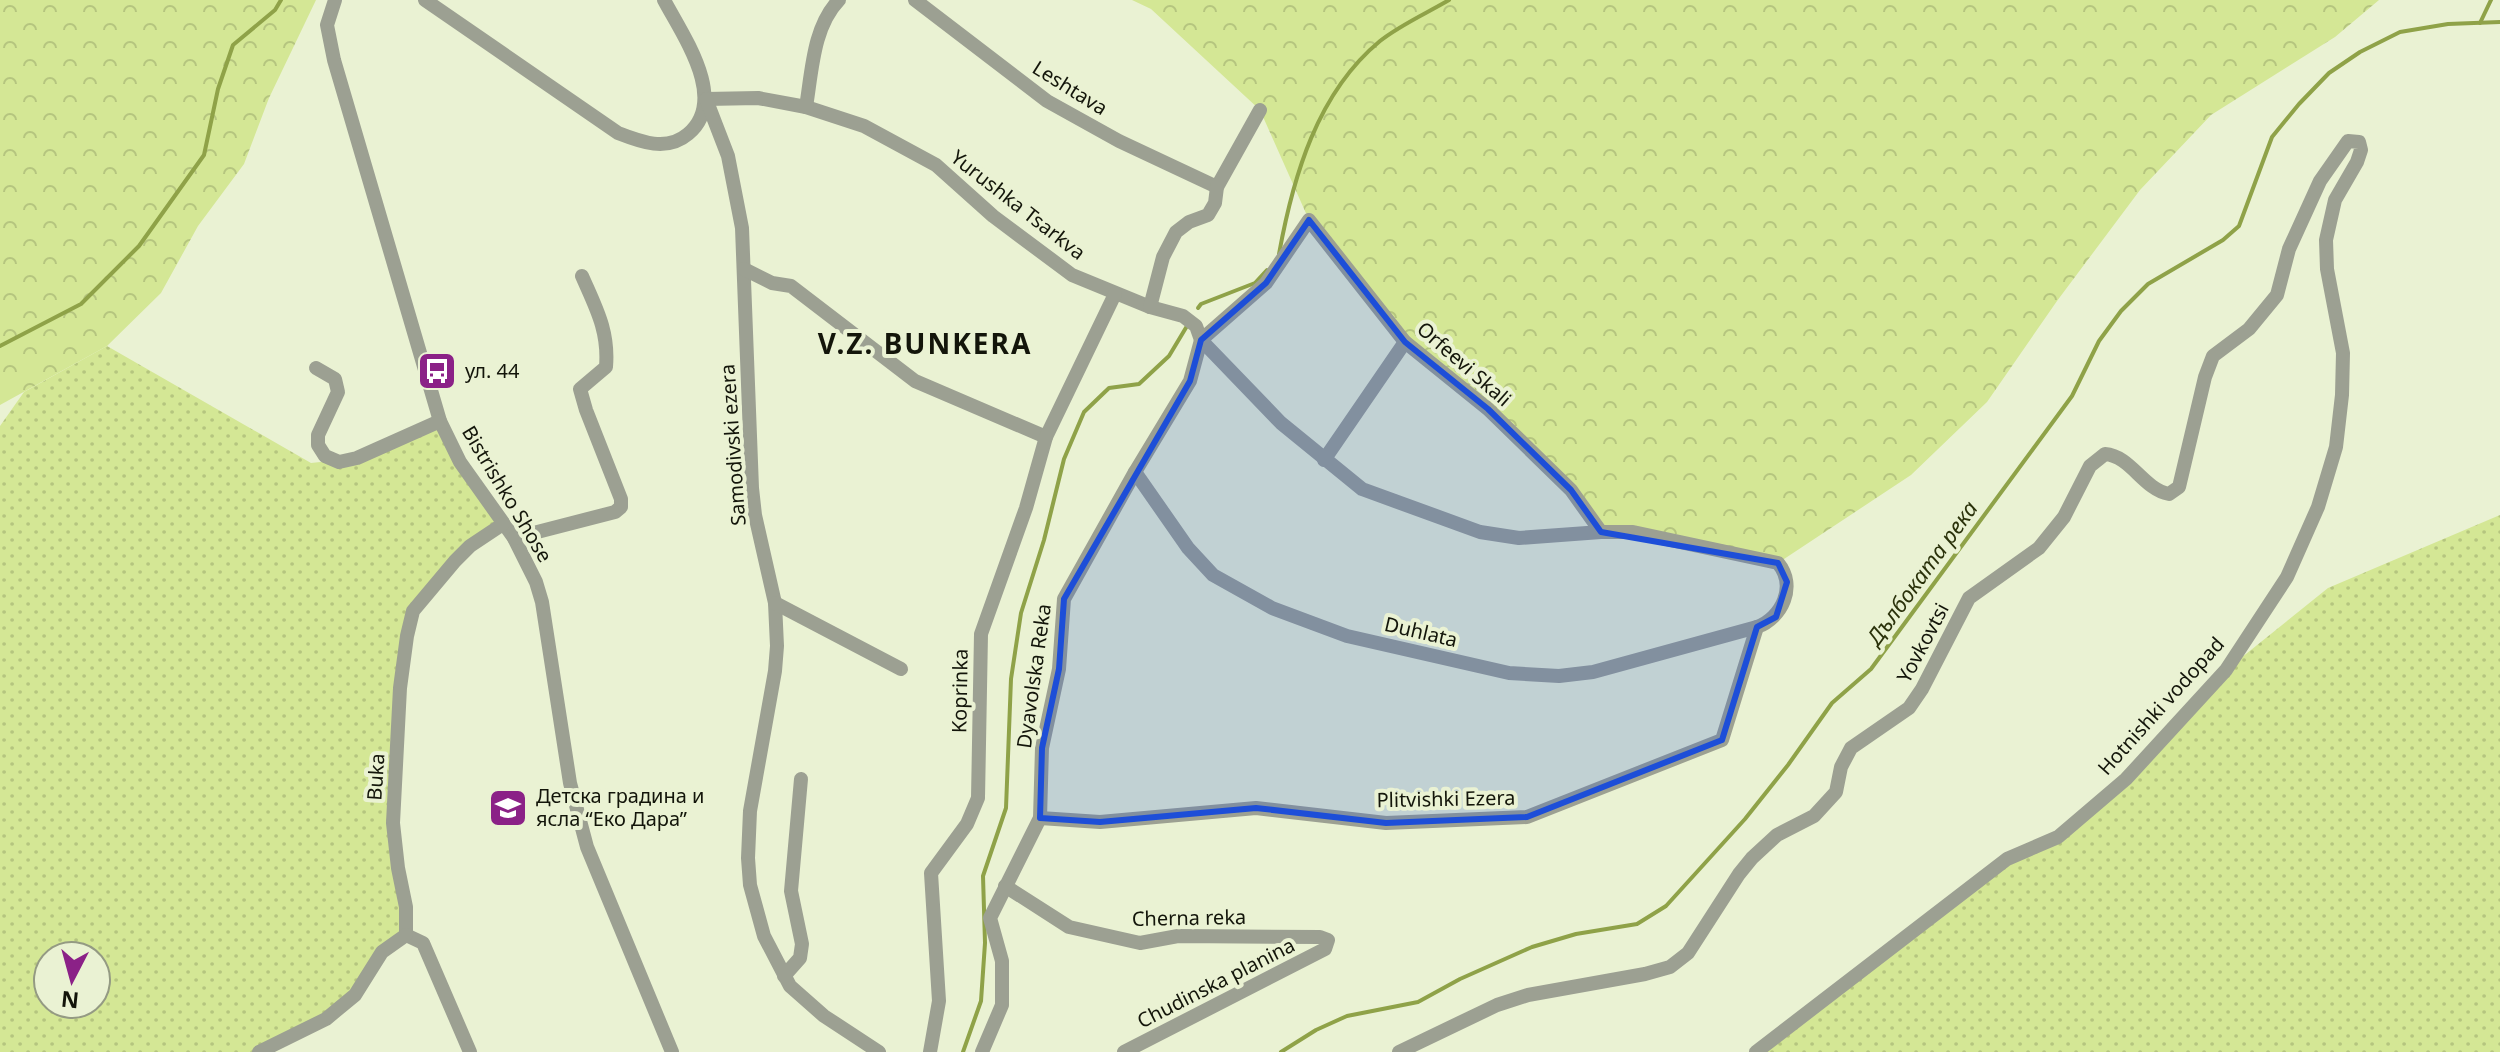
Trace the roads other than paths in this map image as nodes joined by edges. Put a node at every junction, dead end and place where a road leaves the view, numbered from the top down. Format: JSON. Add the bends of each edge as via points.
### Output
{"nodes":[{"id":1,"x":335,"y":0,"type":"edge"},
{"id":2,"x":425,"y":0,"type":"edge"},
{"id":3,"x":664,"y":0,"type":"edge"},
{"id":4,"x":839,"y":0,"type":"edge"},
{"id":5,"x":915,"y":0,"type":"edge"},
{"id":6,"x":706,"y":99,"type":"junction"},
{"id":7,"x":806,"y":107,"type":"junction"},
{"id":8,"x":1260,"y":110,"type":"dead end"},
{"id":9,"x":2359,"y":142,"type":"joint"},
{"id":10,"x":1217,"y":187,"type":"junction"},
{"id":11,"x":744,"y":269,"type":"junction"},
{"id":12,"x":582,"y":276,"type":"dead end"},
{"id":13,"x":1115,"y":294,"type":"junction"},
{"id":14,"x":1150,"y":307,"type":"junction"},
{"id":15,"x":1201,"y":340,"type":"junction"},
{"id":16,"x":1405,"y":342,"type":"junction"},
{"id":17,"x":316,"y":368,"type":"dead end"},
{"id":18,"x":440,"y":421,"type":"junction"},
{"id":19,"x":1046,"y":437,"type":"junction"},
{"id":20,"x":1324,"y":460,"type":"junction"},
{"id":21,"x":1135,"y":472,"type":"junction"},
{"id":22,"x":503,"y":524,"type":"junction"},
{"id":23,"x":1601,"y":532,"type":"junction"},
{"id":24,"x":514,"y":538,"type":"junction"},
{"id":25,"x":775,"y":603,"type":"junction"},
{"id":26,"x":1757,"y":627,"type":"junction"},
{"id":27,"x":901,"y":669,"type":"dead end"},
{"id":28,"x":801,"y":779,"type":"dead end"},
{"id":29,"x":1040,"y":818,"type":"junction"},
{"id":30,"x":1005,"y":886,"type":"junction"},
{"id":31,"x":406,"y":935,"type":"junction"},
{"id":32,"x":1325,"y":949,"type":"joint"},
{"id":33,"x":784,"y":976,"type":"junction"},
{"id":34,"x":259,"y":1052,"type":"edge"},
{"id":35,"x":470,"y":1052,"type":"edge"},
{"id":36,"x":672,"y":1052,"type":"edge"},
{"id":37,"x":879,"y":1052,"type":"edge"},
{"id":38,"x":930,"y":1052,"type":"edge"},
{"id":39,"x":982,"y":1052,"type":"edge"},
{"id":40,"x":1124,"y":1052,"type":"edge"},
{"id":41,"x":1399,"y":1052,"type":"edge"},
{"id":42,"x":1756,"y":1052,"type":"edge"}],
"edges":[{"from":1,"to":18,"type":"street","name":"Bistrishko Shose","via":[[327,25],[334,60]]},
{"from":2,"to":6,"type":"street","via":[[618,133],[638,141],[671,144],[684,138],[703,116]]},
{"from":3,"to":6,"type":"street","via":[[700,70]]},
{"from":4,"to":7,"type":"street","via":[[829,11],[817,44]]},
{"from":5,"to":10,"type":"street","name":"Leshtava","via":[[1047,101]]},
{"from":6,"to":7,"type":"street","name":"Yurushka Tsarkva","via":[[758,98]]},
{"from":6,"to":11,"type":"street","name":"Samodivski ezera","via":[[728,156]]},
{"from":7,"to":13,"type":"street","name":"Yurushka Tsarkva","via":[[864,126],[936,165],[1072,275]]},
{"from":8,"to":10,"type":"street"},
{"from":9,"to":41,"type":"street","name":"Yovkovtsi","via":[[2348,141],[2320,181],[2289,249],[2277,295],[2249,329],[2213,356],[2179,487],[2169,494],[2158,492],[2117,455],[2105,454],[2090,466],[2064,517],[2039,548],[1969,598],[1909,708],[1851,748],[1836,792],[1814,816],[1777,835],[1752,858],[1688,953],[1670,967],[1645,974],[1518,998]]},
{"from":9,"to":42,"type":"street","name":"Hotnishki vodopad","via":[[2357,162],[2335,200],[2326,240],[2343,353],[2336,447],[2318,507],[2287,577],[2226,670],[2126,779],[2058,837],[2007,859]]},
{"from":10,"to":14,"type":"street","via":[[1208,215],[1176,232],[1163,257]]},
{"from":11,"to":19,"type":"street","via":[[791,286],[915,381]]},
{"from":11,"to":25,"type":"street","name":"Samodivski ezera","via":[[752,488]]},
{"from":12,"to":24,"type":"street","via":[[608,346],[606,367],[580,389],[621,507]]},
{"from":13,"to":14,"type":"street","name":"Yurushka Tsarkva"},
{"from":13,"to":19,"type":"street","name":"Koprinka"},
{"from":14,"to":15,"type":"street","name":"Yurushka Tsarkva","via":[[1183,316],[1196,326]]},
{"from":15,"to":16,"type":"street","name":"Orfeevi Skali","via":[[1266,283],[1309,220]]},
{"from":15,"to":20,"type":"street","name":"Yurushka Tsarkva"},
{"from":15,"to":21,"type":"street","name":"Dyavolska Reka","via":[[1190,381]]},
{"from":16,"to":20,"type":"street"},
{"from":16,"to":23,"type":"street","name":"Orfeevi Skali","via":[[1498,419],[1571,490]]},
{"from":17,"to":18,"type":"street","via":[[335,379],[338,392],[318,445],[325,456],[339,462]]},
{"from":18,"to":22,"type":"street","name":"Bistrishko Shose","via":[[460,462]]},
{"from":19,"to":38,"type":"street","name":"Koprinka","via":[[981,634],[978,798],[967,824],[931,873],[939,1001]]},
{"from":20,"to":23,"type":"street","name":"Yurushka Tsarkva","via":[[1362,489],[1480,532],[1519,538]]},
{"from":21,"to":26,"type":"street","name":"Duhlata","via":[[1213,575],[1272,608],[1347,636],[1509,673],[1559,676],[1593,672]]},
{"from":21,"to":29,"type":"street","name":"Dyavolska Reka","via":[[1064,599],[1059,669],[1042,748]]},
{"from":22,"to":24,"type":"street","name":"Bistrishko Shose"},
{"from":22,"to":31,"type":"street","name":"Buka","via":[[470,546],[413,611],[400,688],[393,823]]},
{"from":23,"to":26,"type":"street","name":"Yurushka Tsarkva","via":[[1633,532],[1778,563],[1787,582],[1782,605],[1776,617]]},
{"from":24,"to":36,"type":"street","name":"Bistrishko Shose","via":[[542,602],[577,818]]},
{"from":25,"to":27,"type":"street"},
{"from":25,"to":33,"type":"street","name":"Samodivski ezera","via":[[777,658],[750,811],[748,858],[764,936]]},
{"from":26,"to":29,"type":"street","name":"Plitvishki Ezera","via":[[1722,740],[1527,817],[1386,823],[1256,808],[1100,822]]},
{"from":28,"to":33,"type":"street","via":[[791,891],[802,944],[800,958]]},
{"from":29,"to":30,"type":"street","name":"Dyavolska Reka"},
{"from":30,"to":32,"type":"street","name":"Cherna reka","via":[[1069,927],[1140,943],[1178,936],[1320,937],[1328,940]]},
{"from":30,"to":39,"type":"street","name":"Dyavolska Reka","via":[[990,918],[1002,961],[1002,1005]]},
{"from":31,"to":34,"type":"street","via":[[382,952],[355,995],[326,1019]]},
{"from":31,"to":35,"type":"street","via":[[423,943]]},
{"from":32,"to":40,"type":"street","name":"Chudinska planina"},
{"from":33,"to":37,"type":"street","name":"Samodivski ezera","via":[[800,997]]}]}
